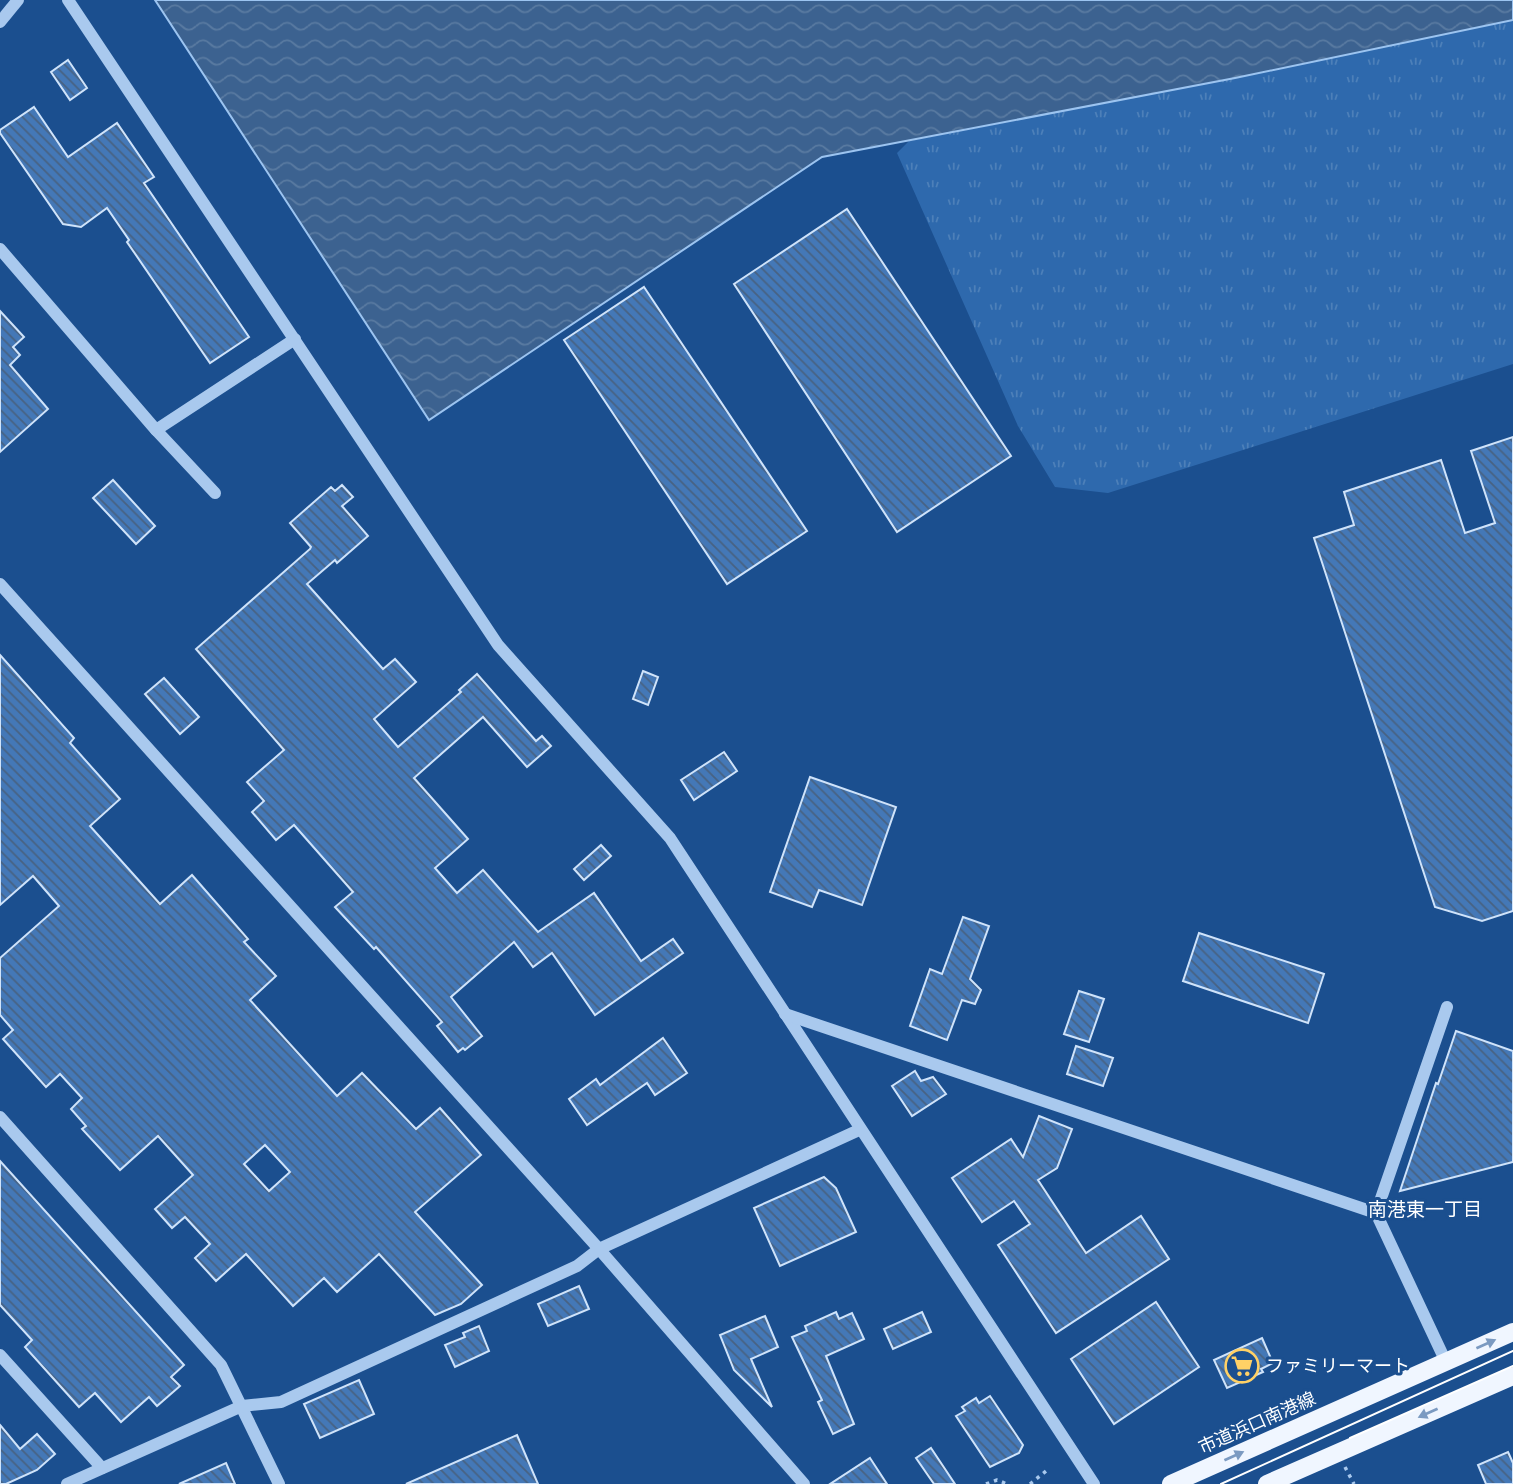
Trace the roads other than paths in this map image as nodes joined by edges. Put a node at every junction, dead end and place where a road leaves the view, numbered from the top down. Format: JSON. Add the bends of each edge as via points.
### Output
{"nodes":[{"id":1,"x":18,"y":0,"type":"edge"},
{"id":2,"x":68,"y":0,"type":"edge"},
{"id":3,"x":0,"y":22,"type":"edge"},
{"id":4,"x":0,"y":249,"type":"edge"},
{"id":5,"x":295,"y":339,"type":"junction"},
{"id":6,"x":156,"y":430,"type":"junction"},
{"id":7,"x":215,"y":493,"type":"dead end"},
{"id":8,"x":0,"y":584,"type":"edge"},
{"id":9,"x":1447,"y":1007,"type":"dead end"},
{"id":10,"x":785,"y":1014,"type":"junction"},
{"id":11,"x":0,"y":1117,"type":"edge"},
{"id":12,"x":859,"y":1129,"type":"junction"},
{"id":13,"x":1376,"y":1213,"type":"junction"},
{"id":14,"x":599,"y":1249,"type":"junction"},
{"id":15,"x":1513,"y":1332,"type":"edge"},
{"id":16,"x":0,"y":1355,"type":"edge"},
{"id":17,"x":1446,"y":1362,"type":"junction"},
{"id":18,"x":1513,"y":1376,"type":"edge"},
{"id":19,"x":242,"y":1406,"type":"junction"},
{"id":20,"x":102,"y":1468,"type":"junction"},
{"id":21,"x":67,"y":1484,"type":"edge"},
{"id":22,"x":279,"y":1484,"type":"edge"},
{"id":23,"x":804,"y":1484,"type":"edge"},
{"id":24,"x":1094,"y":1484,"type":"edge"},
{"id":25,"x":1171,"y":1484,"type":"edge"},
{"id":26,"x":1267,"y":1484,"type":"edge"}],
"edges":[{"from":1,"to":3,"type":"street"},
{"from":2,"to":5,"type":"street"},
{"from":4,"to":6,"type":"street"},
{"from":5,"to":6,"type":"street"},
{"from":5,"to":10,"type":"street","via":[[498,645],[670,838]]},
{"from":6,"to":7,"type":"street"},
{"from":8,"to":14,"type":"street"},
{"from":9,"to":13,"type":"street"},
{"from":10,"to":12,"type":"street"},
{"from":10,"to":13,"type":"street"},
{"from":11,"to":19,"type":"street","via":[[220,1365]]},
{"from":12,"to":14,"type":"street"},
{"from":12,"to":24,"type":"street"},
{"from":13,"to":17,"type":"street"},
{"from":14,"to":19,"type":"street","via":[[578,1266],[281,1402]]},
{"from":14,"to":23,"type":"street"},
{"from":17,"to":15,"type":"main road","name":"市道浜口南港線","one_way":true},
{"from":16,"to":20,"type":"street"},
{"from":25,"to":17,"type":"main road","name":"市道浜口南港線","one_way":true},
{"from":18,"to":26,"type":"main road","one_way":true},
{"from":19,"to":20,"type":"street"},
{"from":19,"to":22,"type":"street"},
{"from":20,"to":21,"type":"street"}]}
